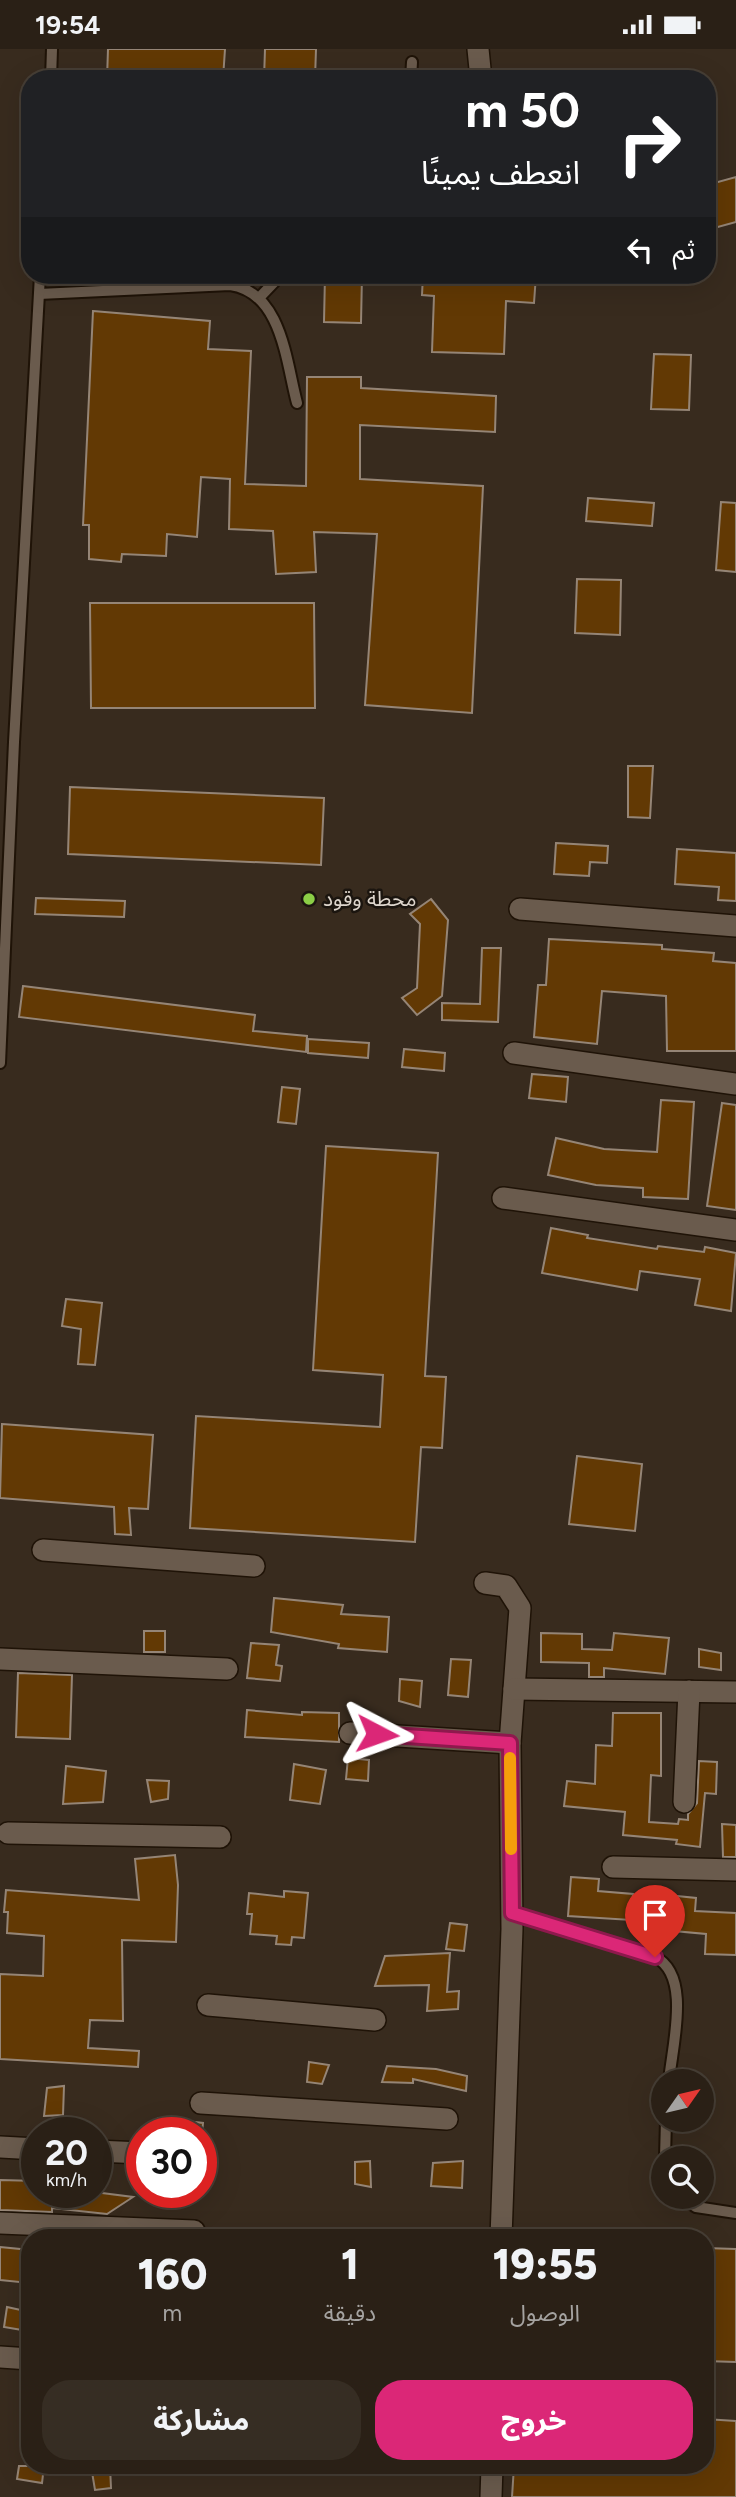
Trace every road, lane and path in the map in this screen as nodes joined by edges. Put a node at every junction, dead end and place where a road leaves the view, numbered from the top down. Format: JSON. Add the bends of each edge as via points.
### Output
{"nodes":[{"id":1,"x":52,"y":49,"type":"edge"},
{"id":2,"x":478,"y":49,"type":"edge"},
{"id":3,"x":412,"y":62,"type":"dead end"},
{"id":4,"x":51,"y":70,"type":"edge"},
{"id":5,"x":412,"y":70,"type":"edge"},
{"id":6,"x":480,"y":70,"type":"edge"},
{"id":7,"x":40,"y":284,"type":"edge"},
{"id":8,"x":272,"y":284,"type":"edge"},
{"id":9,"x":39,"y":294,"type":"junction"},
{"id":10,"x":259,"y":298,"type":"junction"},
{"id":11,"x":297,"y":403,"type":"dead end"},
{"id":12,"x":520,"y":909,"type":"dead end"},
{"id":13,"x":736,"y":926,"type":"edge"},
{"id":14,"x":514,"y":1053,"type":"dead end"},
{"id":15,"x":0,"y":1063,"type":"edge"},
{"id":16,"x":736,"y":1084,"type":"edge"},
{"id":17,"x":503,"y":1198,"type":"dead end"},
{"id":18,"x":736,"y":1230,"type":"edge"},
{"id":19,"x":43,"y":1550,"type":"dead end"},
{"id":20,"x":254,"y":1566,"type":"dead end"},
{"id":21,"x":485,"y":1583,"type":"dead end"},
{"id":22,"x":0,"y":1659,"type":"edge"},
{"id":23,"x":227,"y":1669,"type":"dead end"},
{"id":24,"x":514,"y":1689,"type":"junction"},
{"id":25,"x":689,"y":1691,"type":"junction"},
{"id":26,"x":736,"y":1692,"type":"edge"},
{"id":27,"x":351,"y":1733,"type":"dead end"},
{"id":28,"x":510,"y":1743,"type":"junction"},
{"id":29,"x":684,"y":1802,"type":"dead end"},
{"id":30,"x":8,"y":1833,"type":"dead end"},
{"id":31,"x":220,"y":1837,"type":"dead end"},
{"id":32,"x":613,"y":1867,"type":"dead end"},
{"id":33,"x":736,"y":1870,"type":"edge"},
{"id":34,"x":512,"y":1913,"type":"junction"},
{"id":35,"x":208,"y":2005,"type":"dead end"},
{"id":36,"x":375,"y":2020,"type":"dead end"},
{"id":37,"x":670,"y":2069,"type":"edge"},
{"id":38,"x":201,"y":2103,"type":"dead end"},
{"id":39,"x":447,"y":2119,"type":"dead end"},
{"id":40,"x":0,"y":2147,"type":"edge"},
{"id":41,"x":21,"y":2148,"type":"edge"},
{"id":42,"x":709,"y":2209,"type":"edge"},
{"id":43,"x":736,"y":2213,"type":"edge"},
{"id":44,"x":0,"y":2223,"type":"edge"},
{"id":45,"x":146,"y":2229,"type":"edge"},
{"id":46,"x":500,"y":2229,"type":"edge"},
{"id":47,"x":0,"y":2357,"type":"edge"},
{"id":48,"x":21,"y":2358,"type":"edge"},
{"id":49,"x":492,"y":2474,"type":"edge"},
{"id":50,"x":491,"y":2497,"type":"edge"}],
"edges":[{"from":1,"to":4,"type":"lane"},
{"from":2,"to":6,"type":"street"},
{"from":3,"to":5,"type":"lane"},
{"from":7,"to":9,"type":"lane"},
{"from":8,"to":10,"type":"lane"},
{"from":9,"to":10,"type":"lane","via":[[230,285],[245,287]]},
{"from":9,"to":15,"type":"lane"},
{"from":10,"to":11,"type":"lane","via":[[279,331]]},
{"from":12,"to":13,"type":"street"},
{"from":14,"to":16,"type":"street"},
{"from":17,"to":18,"type":"street"},
{"from":19,"to":20,"type":"street"},
{"from":21,"to":24,"type":"street","via":[[506,1587],[520,1608]]},
{"from":22,"to":23,"type":"street"},
{"from":24,"to":25,"type":"street"},
{"from":24,"to":28,"type":"street"},
{"from":25,"to":26,"type":"street"},
{"from":25,"to":29,"type":"street"},
{"from":27,"to":28,"type":"street"},
{"from":28,"to":34,"type":"street"},
{"from":30,"to":31,"type":"street"},
{"from":32,"to":33,"type":"street"},
{"from":34,"to":37,"type":"lane","via":[[655,1957],[671,1968],[678,1989]]},
{"from":34,"to":46,"type":"street"},
{"from":35,"to":36,"type":"street"},
{"from":38,"to":39,"type":"street"},
{"from":40,"to":41,"type":"street"},
{"from":42,"to":43,"type":"lane"},
{"from":44,"to":45,"type":"street"},
{"from":47,"to":48,"type":"street"},
{"from":49,"to":50,"type":"street"}]}
